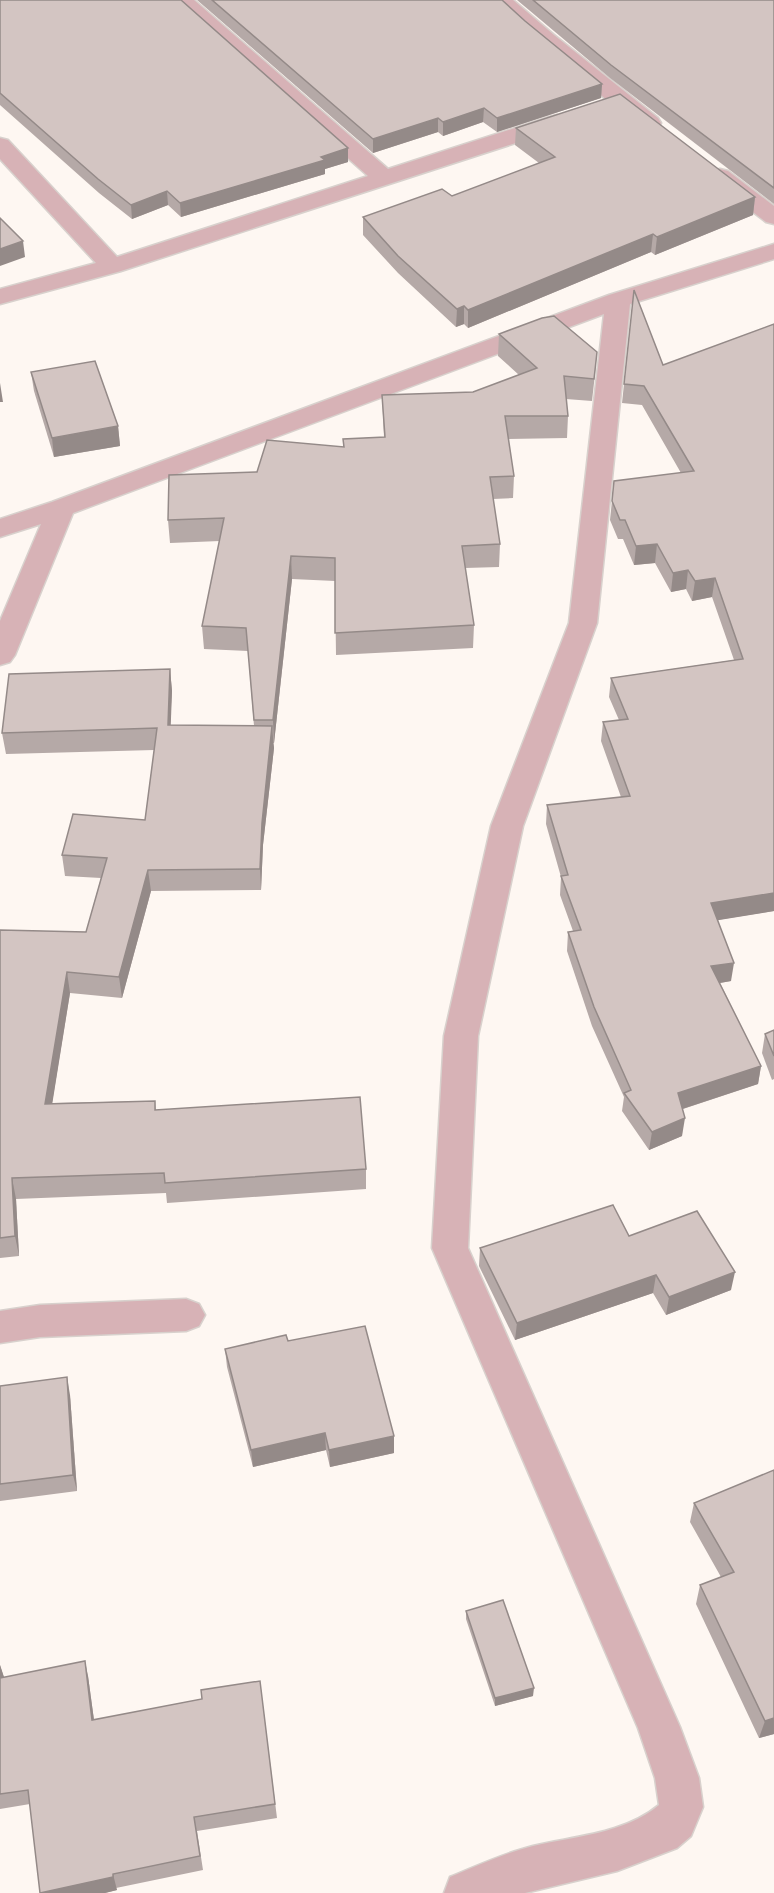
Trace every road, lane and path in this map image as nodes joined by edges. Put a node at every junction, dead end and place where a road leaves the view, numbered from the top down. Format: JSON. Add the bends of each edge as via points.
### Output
{"nodes":[{"id":1,"x":181,"y":0,"type":"edge"},
{"id":2,"x":501,"y":0,"type":"edge"},
{"id":3,"x":622,"y":101,"type":"junction"},
{"id":4,"x":599,"y":108,"type":"edge"},
{"id":5,"x":577,"y":116,"type":"edge"},
{"id":6,"x":669,"y":137,"type":"edge"},
{"id":7,"x":0,"y":145,"type":"edge"},
{"id":8,"x":707,"y":166,"type":"edge"},
{"id":9,"x":384,"y":178,"type":"junction"},
{"id":10,"x":774,"y":216,"type":"edge"},
{"id":11,"x":774,"y":252,"type":"edge"},
{"id":12,"x":112,"y":266,"type":"junction"},
{"id":13,"x":0,"y":297,"type":"edge"},
{"id":14,"x":618,"y":300,"type":"junction"},
{"id":15,"x":62,"y":508,"type":"junction"},
{"id":16,"x":0,"y":528,"type":"edge"},
{"id":17,"x":0,"y":655,"type":"edge"},
{"id":18,"x":186,"y":1315,"type":"dead end"},
{"id":19,"x":0,"y":1327,"type":"edge"},
{"id":20,"x":466,"y":1893,"type":"edge"}],
"edges":[{"from":1,"to":9,"type":"street"},
{"from":2,"to":3,"type":"street"},
{"from":3,"to":4,"type":"street"},
{"from":3,"to":6,"type":"street"},
{"from":5,"to":9,"type":"street"},
{"from":7,"to":12,"type":"street"},
{"from":8,"to":10,"type":"street"},
{"from":9,"to":12,"type":"street"},
{"from":11,"to":14,"type":"street"},
{"from":12,"to":13,"type":"street"},
{"from":14,"to":15,"type":"street"},
{"from":14,"to":20,"type":"street","via":[[583,623],[507,826],[461,1036],[450,1248],[659,1727],[680,1789],[682,1809],[674,1825],[644,1842],[528,1869]]},
{"from":15,"to":16,"type":"street"},
{"from":15,"to":17,"type":"street"},
{"from":18,"to":19,"type":"street"}]}
